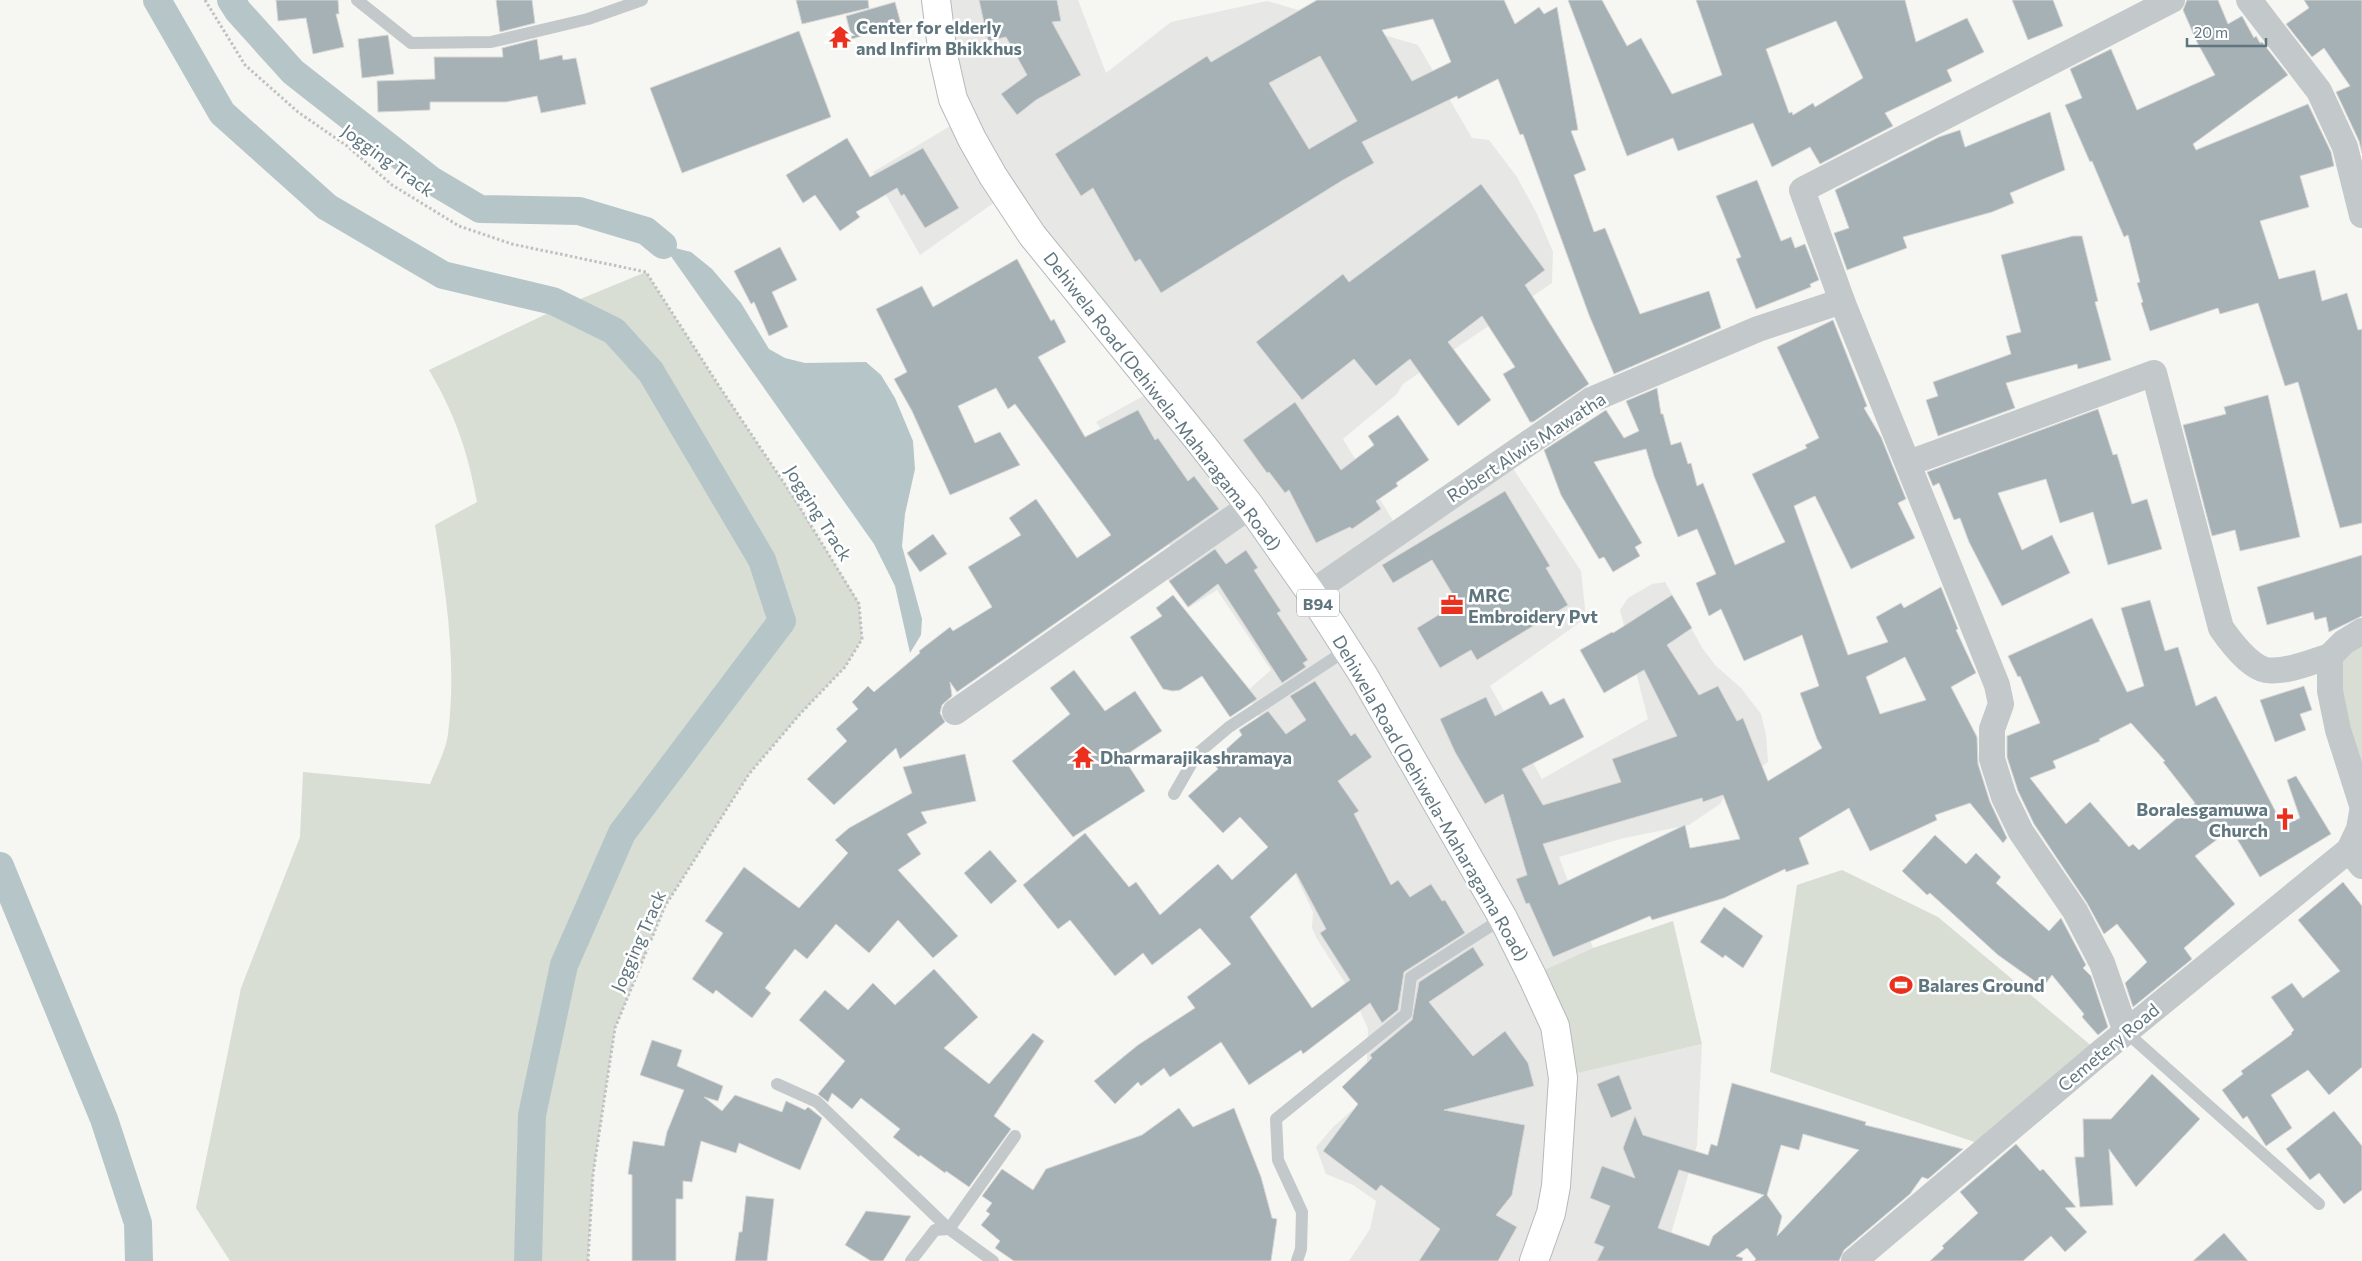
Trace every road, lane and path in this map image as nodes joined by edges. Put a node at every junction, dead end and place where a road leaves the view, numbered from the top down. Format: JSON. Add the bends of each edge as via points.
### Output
{"nodes":[{"id":1,"x":205,"y":0,"type":"edge"},
{"id":2,"x":357,"y":0,"type":"edge"},
{"id":3,"x":642,"y":0,"type":"edge"},
{"id":4,"x":936,"y":0,"type":"edge"},
{"id":5,"x":2172,"y":0,"type":"edge"},
{"id":6,"x":2249,"y":0,"type":"edge"},
{"id":7,"x":2362,"y":215,"type":"edge"},
{"id":8,"x":1842,"y":301,"type":"junction"},
{"id":9,"x":1909,"y":464,"type":"junction"},
{"id":10,"x":1250,"y":506,"type":"junction"},
{"id":11,"x":1311,"y":592,"type":"junction"},
{"id":12,"x":2362,"y":631,"type":"edge"},
{"id":13,"x":1348,"y":649,"type":"junction"},
{"id":14,"x":2330,"y":656,"type":"junction"},
{"id":15,"x":955,"y":712,"type":"dead end"},
{"id":16,"x":1174,"y":794,"type":"dead end"},
{"id":17,"x":2362,"y":805,"type":"edge"},
{"id":18,"x":2362,"y":812,"type":"edge"},
{"id":19,"x":2356,"y":858,"type":"edge"},
{"id":20,"x":1502,"y":918,"type":"junction"},
{"id":21,"x":2126,"y":1032,"type":"junction"},
{"id":22,"x":777,"y":1084,"type":"dead end"},
{"id":23,"x":1015,"y":1136,"type":"dead end"},
{"id":24,"x":2319,"y":1204,"type":"dead end"},
{"id":25,"x":949,"y":1229,"type":"junction"},
{"id":26,"x":588,"y":1261,"type":"edge"},
{"id":27,"x":911,"y":1261,"type":"edge"},
{"id":28,"x":993,"y":1261,"type":"edge"},
{"id":29,"x":1297,"y":1261,"type":"edge"},
{"id":30,"x":1534,"y":1261,"type":"edge"},
{"id":31,"x":1854,"y":1261,"type":"edge"}],
"edges":[{"from":1,"to":26,"type":"path","name":"Jogging Track","via":[[245,65],[298,112],[347,146],[400,190],[459,226],[512,244],[646,272],[794,498],[859,604],[862,639],[845,667],[749,774],[662,915],[615,1028],[593,1174]]},
{"from":2,"to":3,"type":"lane","via":[[411,44],[491,42],[588,19]]},
{"from":4,"to":10,"type":"main road","name":"Dehiwela Road (Dehiwela-Maharagama Road)","number":"B94","via":[[943,56],[953,99],[993,176],[1032,235]]},
{"from":5,"to":8,"type":"street","via":[[1802,190]]},
{"from":6,"to":7,"type":"street","via":[[2319,91],[2345,147]]},
{"from":8,"to":9,"type":"street"},
{"from":8,"to":11,"type":"street","name":"Robert Alwis Mawatha","via":[[1758,328],[1590,400]]},
{"from":9,"to":14,"type":"street","via":[[2154,373],[2221,628],[2238,652],[2265,670],[2300,667]]},
{"from":9,"to":21,"type":"street","via":[[1997,685],[2001,704],[1992,729],[1992,759],[2004,797],[2021,832],[2075,911],[2102,963]]},
{"from":10,"to":11,"type":"main road","name":"Dehiwela Road (Dehiwela-Maharagama Road)","number":"B94"},
{"from":10,"to":15,"type":"street"},
{"from":11,"to":13,"type":"main road","name":"Dehiwela Road (Dehiwela-Maharagama Road)","number":"B94"},
{"from":12,"to":14,"type":"street"},
{"from":13,"to":16,"type":"lane","via":[[1229,727],[1197,754]]},
{"from":13,"to":20,"type":"main road","name":"Dehiwela Road (Dehiwela-Maharagama Road)","number":"B94"},
{"from":14,"to":17,"type":"street","via":[[2330,691],[2338,730]]},
{"from":18,"to":19,"type":"street"},
{"from":19,"to":21,"type":"street","name":"Cemetery Road"},
{"from":20,"to":29,"type":"lane","via":[[1412,977],[1406,1014],[1276,1119],[1278,1160],[1302,1212],[1301,1249]]},
{"from":20,"to":30,"type":"main road","name":"Dehiwela Road (Dehiwela-Maharagama Road)","number":"B94","via":[[1555,1026],[1563,1078],[1556,1186],[1551,1213]]},
{"from":21,"to":24,"type":"lane"},
{"from":21,"to":31,"type":"street","name":"Cemetery Road"},
{"from":22,"to":25,"type":"lane","via":[[817,1102]]},
{"from":23,"to":25,"type":"lane"},
{"from":25,"to":27,"type":"lane","via":[[935,1230]]},
{"from":25,"to":28,"type":"lane"}]}
